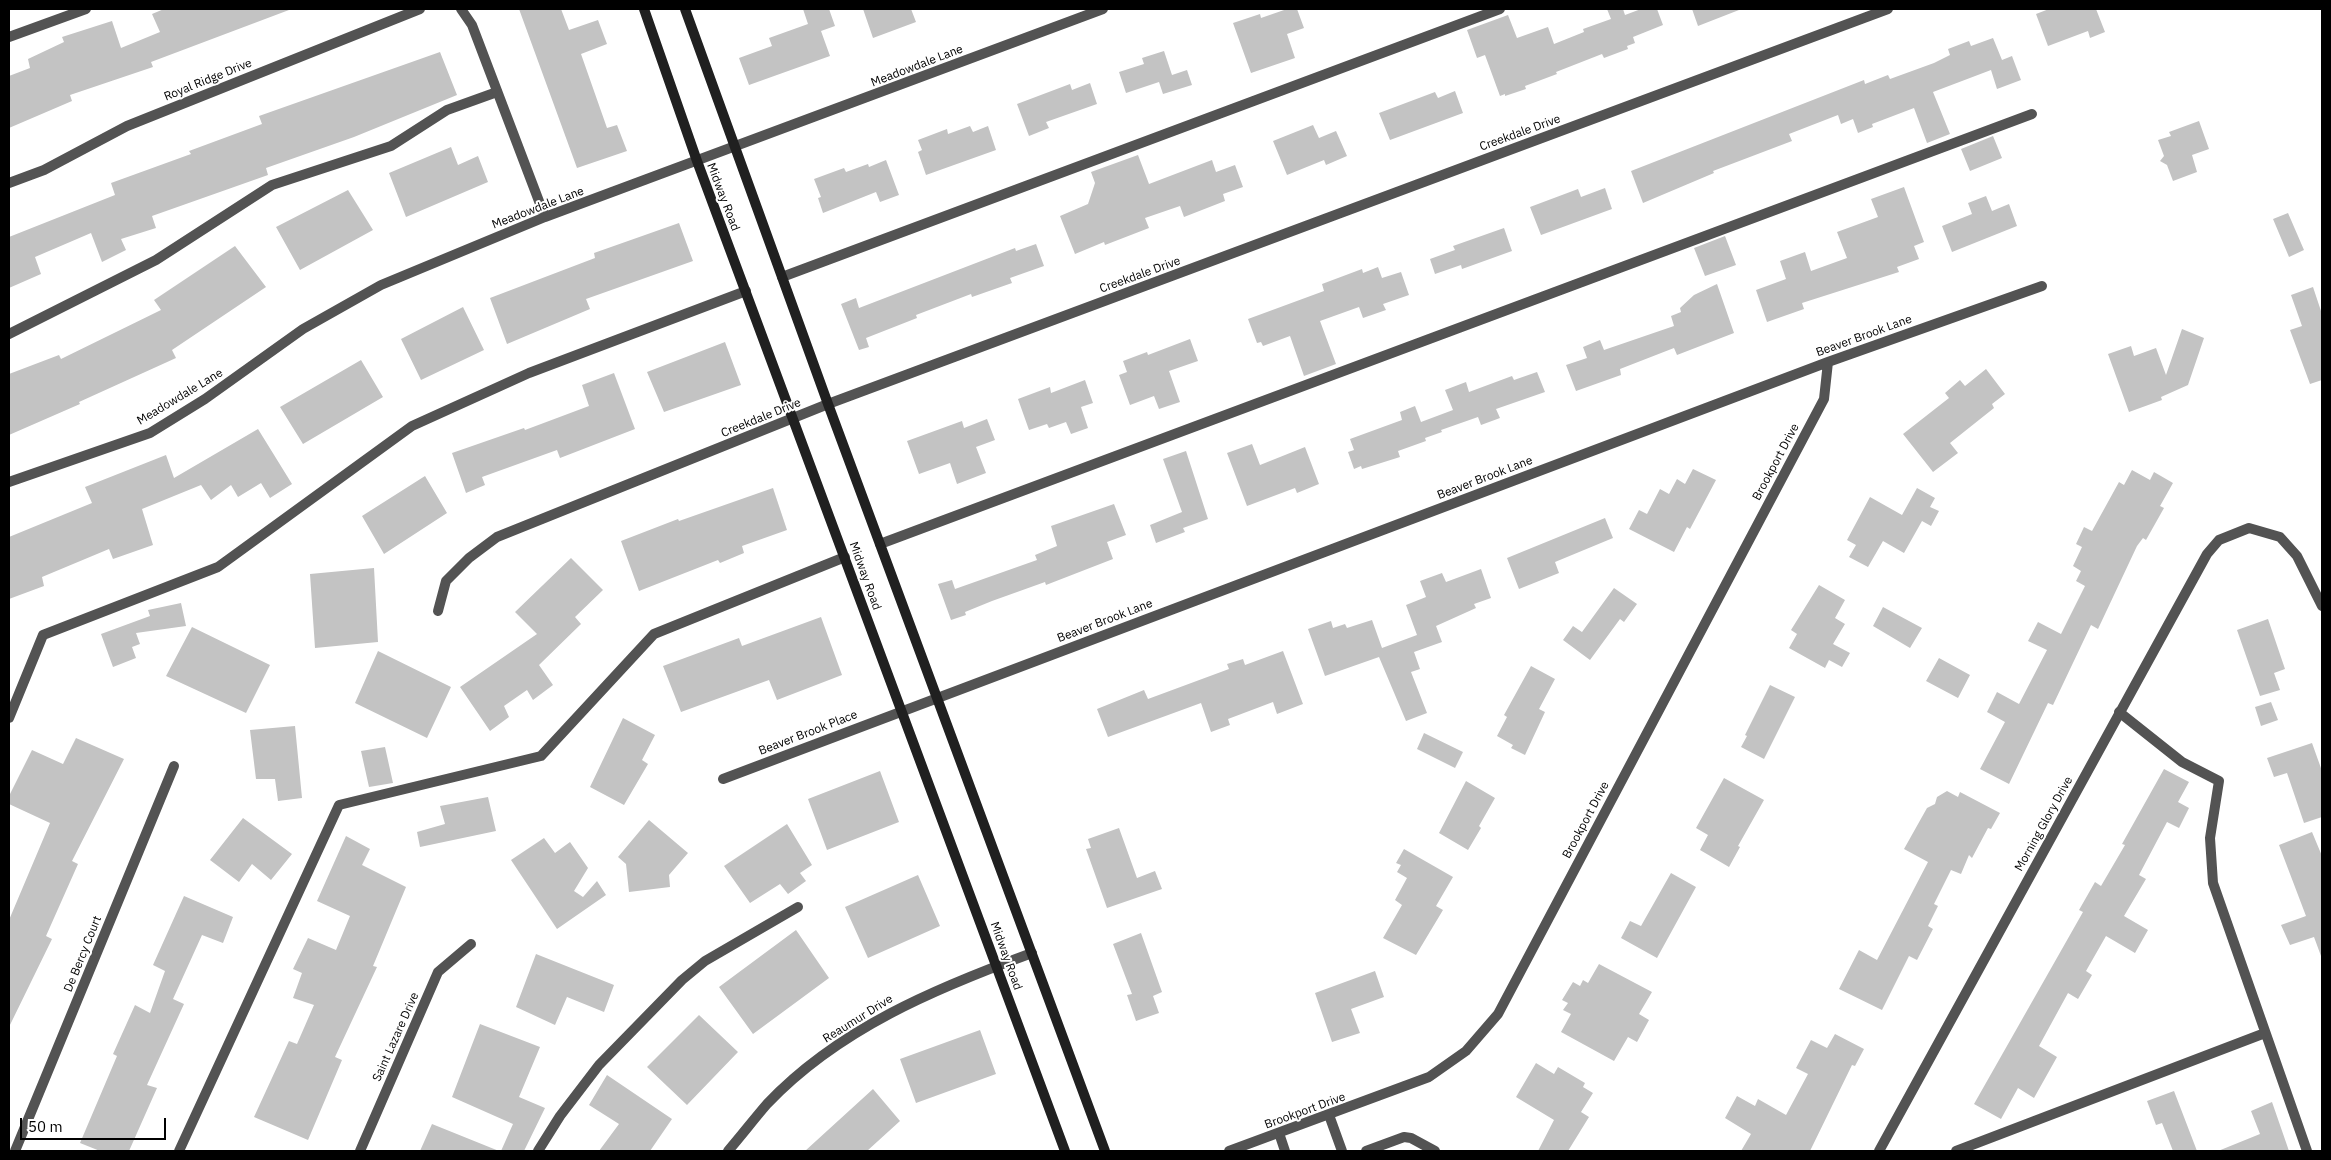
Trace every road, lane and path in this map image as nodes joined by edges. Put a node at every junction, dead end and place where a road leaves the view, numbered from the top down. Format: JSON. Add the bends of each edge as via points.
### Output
{"nodes":[{"id":1,"x":86,"y":9,"type":"edge"},
{"id":2,"x":420,"y":9,"type":"edge"},
{"id":3,"x":461,"y":9,"type":"edge"},
{"id":4,"x":644,"y":9,"type":"edge"},
{"id":5,"x":685,"y":9,"type":"edge"},
{"id":6,"x":1103,"y":9,"type":"edge"},
{"id":7,"x":1500,"y":9,"type":"edge"},
{"id":8,"x":1888,"y":9,"type":"edge"},
{"id":9,"x":9,"y":37,"type":"edge"},
{"id":10,"x":497,"y":92,"type":"junction"},
{"id":11,"x":2032,"y":114,"type":"dead end"},
{"id":12,"x":735,"y":148,"type":"junction"},
{"id":13,"x":697,"y":161,"type":"junction"},
{"id":14,"x":9,"y":183,"type":"edge"},
{"id":15,"x":546,"y":217,"type":"junction"},
{"id":16,"x":782,"y":277,"type":"junction"},
{"id":17,"x":2042,"y":286,"type":"dead end"},
{"id":18,"x":746,"y":292,"type":"junction"},
{"id":19,"x":9,"y":334,"type":"edge"},
{"id":20,"x":1828,"y":362,"type":"junction"},
{"id":21,"x":828,"y":404,"type":"junction"},
{"id":22,"x":793,"y":418,"type":"junction"},
{"id":23,"x":9,"y":482,"type":"edge"},
{"id":24,"x":880,"y":544,"type":"junction"},
{"id":25,"x":845,"y":557,"type":"junction"},
{"id":26,"x":2322,"y":606,"type":"edge"},
{"id":27,"x":438,"y":611,"type":"dead end"},
{"id":28,"x":937,"y":697,"type":"junction"},
{"id":29,"x":902,"y":711,"type":"junction"},
{"id":30,"x":2119,"y":712,"type":"junction"},
{"id":31,"x":9,"y":718,"type":"edge"},
{"id":32,"x":174,"y":766,"type":"dead end"},
{"id":33,"x":724,"y":779,"type":"dead end"},
{"id":34,"x":798,"y":907,"type":"dead end"},
{"id":35,"x":471,"y":944,"type":"dead end"},
{"id":36,"x":1032,"y":953,"type":"junction"},
{"id":37,"x":996,"y":966,"type":"junction"},
{"id":38,"x":2265,"y":1033,"type":"junction"},
{"id":39,"x":1329,"y":1115,"type":"junction"},
{"id":40,"x":1279,"y":1133,"type":"junction"},
{"id":41,"x":15,"y":1151,"type":"edge"},
{"id":42,"x":179,"y":1151,"type":"edge"},
{"id":43,"x":360,"y":1151,"type":"edge"},
{"id":44,"x":538,"y":1151,"type":"edge"},
{"id":45,"x":728,"y":1151,"type":"edge"},
{"id":46,"x":1065,"y":1151,"type":"edge"},
{"id":47,"x":1105,"y":1151,"type":"edge"},
{"id":48,"x":1228,"y":1151,"type":"edge"},
{"id":49,"x":1286,"y":1151,"type":"edge"},
{"id":50,"x":1342,"y":1151,"type":"edge"},
{"id":51,"x":1366,"y":1151,"type":"edge"},
{"id":52,"x":1435,"y":1151,"type":"edge"},
{"id":53,"x":1879,"y":1151,"type":"edge"},
{"id":54,"x":1956,"y":1151,"type":"edge"},
{"id":55,"x":2307,"y":1151,"type":"edge"}],
"edges":[{"from":1,"to":9,"type":"street"},
{"from":2,"to":14,"type":"street","name":"Royal Ridge Drive","via":[[127,126],[44,170]]},
{"from":3,"to":10,"type":"street","via":[[472,25]]},
{"from":4,"to":13,"type":"main road","name":"Midway Road"},
{"from":5,"to":12,"type":"main road","name":"Midway Road"},
{"from":6,"to":12,"type":"street","name":"Meadowdale Lane"},
{"from":7,"to":16,"type":"street"},
{"from":8,"to":21,"type":"street","name":"Creekdale Drive"},
{"from":10,"to":15,"type":"street"},
{"from":10,"to":19,"type":"street","via":[[447,110],[391,146],[272,185],[156,260]]},
{"from":11,"to":24,"type":"street"},
{"from":12,"to":13,"type":"street","name":"Meadowdale Lane"},
{"from":12,"to":16,"type":"main road","name":"Midway Road"},
{"from":13,"to":15,"type":"street","name":"Meadowdale Lane"},
{"from":13,"to":18,"type":"main road","name":"Midway Road"},
{"from":15,"to":23,"type":"street","name":"Meadowdale Lane","via":[[381,285],[303,330],[205,399],[150,433]]},
{"from":16,"to":21,"type":"main road","name":"Midway Road"},
{"from":17,"to":20,"type":"street","name":"Beaver Brook Lane"},
{"from":18,"to":22,"type":"main road","name":"Midway Road"},
{"from":18,"to":31,"type":"street","via":[[529,373],[412,426],[218,567],[43,635]]},
{"from":20,"to":28,"type":"street","name":"Beaver Brook Lane"},
{"from":20,"to":39,"type":"street","name":"Brookport Drive","via":[[1824,399],[1498,1014],[1466,1051],[1429,1077]]},
{"from":21,"to":22,"type":"street","name":"Creekdale Drive"},
{"from":21,"to":24,"type":"main road","name":"Midway Road"},
{"from":22,"to":25,"type":"main road","name":"Midway Road"},
{"from":22,"to":27,"type":"street","name":"Creekdale Drive","via":[[497,537],[446,581]]},
{"from":24,"to":28,"type":"main road","name":"Midway Road"},
{"from":25,"to":29,"type":"main road","name":"Midway Road"},
{"from":25,"to":42,"type":"street","via":[[654,634],[541,756],[339,805]]},
{"from":26,"to":30,"type":"street","name":"Morning Glory Drive","via":[[2297,556],[2280,537],[2249,528],[2219,540],[2207,554]]},
{"from":28,"to":29,"type":"street","name":"Beaver Brook Lane"},
{"from":28,"to":36,"type":"main road","name":"Midway Road"},
{"from":29,"to":33,"type":"street","name":"Beaver Brook Place"},
{"from":29,"to":37,"type":"main road","name":"Midway Road"},
{"from":30,"to":38,"type":"street","via":[[2182,762],[2219,781],[2210,838],[2213,883]]},
{"from":30,"to":53,"type":"street","name":"Morning Glory Drive"},
{"from":32,"to":41,"type":"street","name":"De Bercy Court"},
{"from":34,"to":44,"type":"street","via":[[712,957],[682,980],[599,1065]]},
{"from":35,"to":43,"type":"street","name":"Saint Lazare Drive","via":[[438,972]]},
{"from":36,"to":37,"type":"street","name":"Reaumur Drive"},
{"from":36,"to":47,"type":"main road","name":"Midway Road"},
{"from":37,"to":45,"type":"street","name":"Reaumur Drive","via":[[882,1017],[820,1058],[768,1104]]},
{"from":37,"to":46,"type":"main road","name":"Midway Road"},
{"from":38,"to":54,"type":"street"},
{"from":38,"to":55,"type":"street"},
{"from":39,"to":40,"type":"street","name":"Brookport Drive"},
{"from":39,"to":50,"type":"street"},
{"from":40,"to":48,"type":"street","name":"Brookport Drive"},
{"from":40,"to":49,"type":"street"},
{"from":51,"to":52,"type":"street","via":[[1404,1137]]}]}
